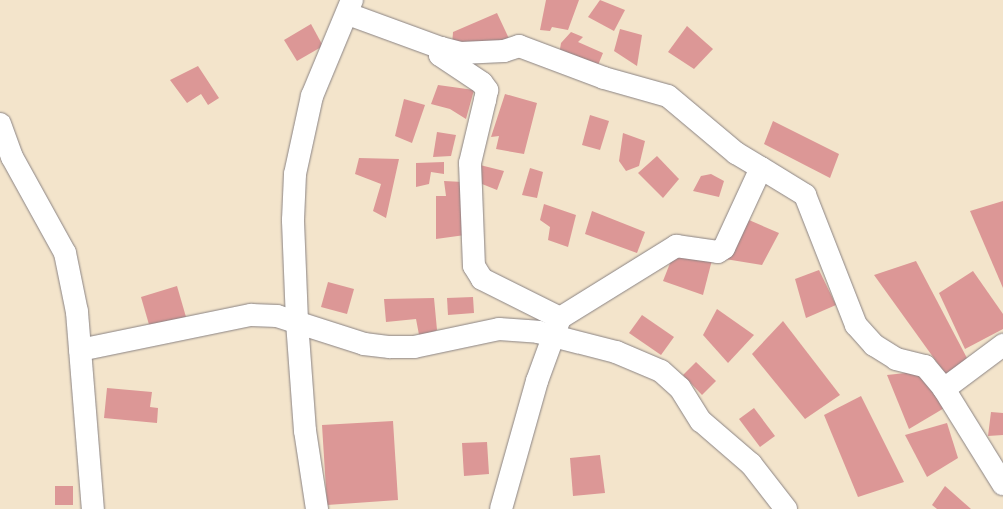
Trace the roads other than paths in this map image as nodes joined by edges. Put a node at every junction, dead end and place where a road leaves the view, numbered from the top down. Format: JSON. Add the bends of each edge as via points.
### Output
{"nodes":[{"id":1,"x":350,"y":7,"type":"edge"},
{"id":2,"x":441,"y":48,"type":"junction"},
{"id":3,"x":0,"y":124,"type":"edge"},
{"id":4,"x":761,"y":168,"type":"junction"},
{"id":5,"x":297,"y":321,"type":"junction"},
{"id":6,"x":556,"y":327,"type":"junction"},
{"id":7,"x":1003,"y":345,"type":"edge"},
{"id":8,"x":80,"y":350,"type":"junction"},
{"id":9,"x":944,"y":389,"type":"junction"},
{"id":10,"x":1003,"y":484,"type":"edge"},
{"id":11,"x":94,"y":509,"type":"edge"},
{"id":12,"x":317,"y":509,"type":"edge"},
{"id":13,"x":501,"y":509,"type":"edge"},
{"id":14,"x":786,"y":509,"type":"edge"}],
"edges":[{"from":1,"to":2,"type":"street"},
{"from":1,"to":5,"type":"street","via":[[312,96],[295,174],[293,220]]},
{"from":2,"to":4,"type":"street","via":[[461,53],[504,51],[519,46],[604,78],[668,96],[736,153]]},
{"from":2,"to":6,"type":"street","via":[[440,55],[482,83],[487,90],[470,163],[474,266],[482,279]]},
{"from":3,"to":8,"type":"street","via":[[12,156],[64,253],[77,312]]},
{"from":4,"to":6,"type":"street","via":[[724,248],[718,252],[676,246]]},
{"from":4,"to":9,"type":"street","via":[[804,195],[856,325],[874,344],[896,359],[925,366]]},
{"from":5,"to":6,"type":"street","via":[[364,344],[390,347],[414,347],[499,329]]},
{"from":5,"to":8,"type":"street","via":[[251,315]]},
{"from":5,"to":12,"type":"street","via":[[305,431]]},
{"from":6,"to":13,"type":"street"},
{"from":6,"to":14,"type":"street","via":[[661,372],[680,388],[701,422],[751,464]]},
{"from":7,"to":9,"type":"street"},
{"from":8,"to":11,"type":"street"},
{"from":9,"to":10,"type":"street"}]}
